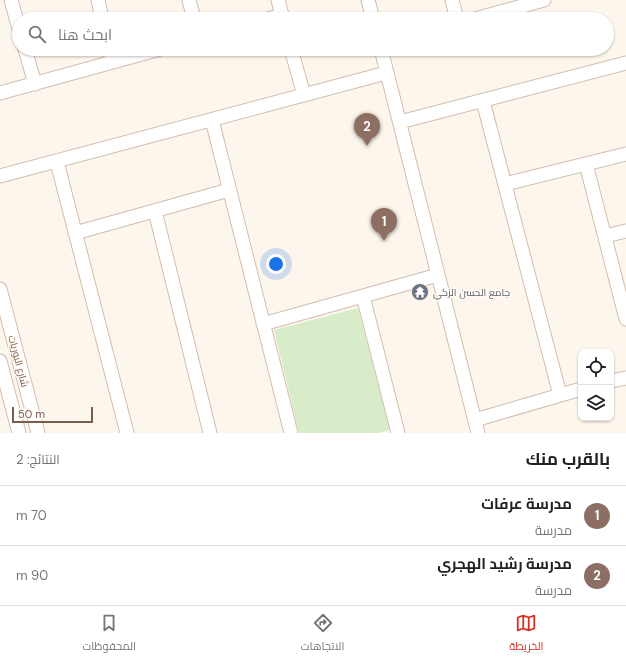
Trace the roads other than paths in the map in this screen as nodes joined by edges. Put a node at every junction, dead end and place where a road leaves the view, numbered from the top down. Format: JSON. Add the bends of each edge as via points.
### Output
{"nodes":[{"id":1,"x":11,"y":0,"type":"edge"},
{"id":2,"x":98,"y":0,"type":"edge"},
{"id":3,"x":189,"y":0,"type":"edge"},
{"id":4,"x":278,"y":0,"type":"edge"},
{"id":5,"x":368,"y":0,"type":"edge"},
{"id":6,"x":452,"y":0,"type":"edge"},
{"id":7,"x":543,"y":0,"type":"edge"},
{"id":8,"x":14,"y":12,"type":"edge"},
{"id":9,"x":101,"y":12,"type":"edge"},
{"id":10,"x":192,"y":12,"type":"edge"},
{"id":11,"x":281,"y":12,"type":"edge"},
{"id":12,"x":371,"y":12,"type":"edge"},
{"id":13,"x":455,"y":12,"type":"edge"},
{"id":14,"x":500,"y":12,"type":"edge"},
{"id":15,"x":27,"y":56,"type":"edge"},
{"id":16,"x":111,"y":56,"type":"edge"},
{"id":17,"x":134,"y":56,"type":"edge"},
{"id":18,"x":293,"y":56,"type":"edge"},
{"id":19,"x":382,"y":56,"type":"edge"},
{"id":20,"x":112,"y":62,"type":"junction"},
{"id":21,"x":626,"y":63,"type":"edge"},
{"id":22,"x":386,"y":73,"type":"junction"},
{"id":23,"x":35,"y":84,"type":"junction"},
{"id":24,"x":0,"y":93,"type":"edge"},
{"id":25,"x":304,"y":95,"type":"junction"},
{"id":26,"x":483,"y":101,"type":"junction"},
{"id":27,"x":212,"y":120,"type":"junction"},
{"id":28,"x":400,"y":122,"type":"junction"},
{"id":29,"x":626,"y":154,"type":"edge"},
{"id":30,"x":57,"y":162,"type":"junction"},
{"id":31,"x":586,"y":164,"type":"junction"},
{"id":32,"x":0,"y":176,"type":"edge"},
{"id":33,"x":505,"y":184,"type":"junction"},
{"id":34,"x":229,"y":190,"type":"junction"},
{"id":35,"x":155,"y":211,"type":"junction"},
{"id":36,"x":626,"y":231,"type":"edge"},
{"id":37,"x":75,"y":233,"type":"junction"},
{"id":38,"x":605,"y":236,"type":"junction"},
{"id":39,"x":438,"y":275,"type":"junction"},
{"id":40,"x":0,"y":289,"type":"edge"},
{"id":41,"x":363,"y":296,"type":"junction"},
{"id":42,"x":626,"y":319,"type":"edge"},
{"id":43,"x":263,"y":324,"type":"junction"},
{"id":44,"x":0,"y":361,"type":"edge"},
{"id":45,"x":2,"y":376,"type":"edge"},
{"id":46,"x":626,"y":378,"type":"edge"},
{"id":47,"x":614,"y":381,"type":"edge"},
{"id":48,"x":578,"y":390,"type":"edge"},
{"id":49,"x":560,"y":395,"type":"junction"},
{"id":50,"x":475,"y":420,"type":"junction"},
{"id":51,"x":19,"y":433,"type":"edge"},
{"id":52,"x":38,"y":433,"type":"edge"},
{"id":53,"x":127,"y":433,"type":"edge"},
{"id":54,"x":210,"y":433,"type":"edge"},
{"id":55,"x":291,"y":433,"type":"edge"},
{"id":56,"x":398,"y":433,"type":"edge"},
{"id":57,"x":478,"y":433,"type":"edge"}],
"edges":[{"from":1,"to":8,"type":"street"},
{"from":2,"to":9,"type":"street"},
{"from":3,"to":10,"type":"street"},
{"from":4,"to":11,"type":"street"},
{"from":5,"to":12,"type":"street"},
{"from":6,"to":13,"type":"street"},
{"from":7,"to":14,"type":"street"},
{"from":15,"to":23,"type":"street"},
{"from":16,"to":20,"type":"street"},
{"from":17,"to":20,"type":"street"},
{"from":18,"to":25,"type":"street"},
{"from":19,"to":22,"type":"street"},
{"from":20,"to":23,"type":"street"},
{"from":21,"to":26,"type":"street"},
{"from":22,"to":25,"type":"street"},
{"from":22,"to":28,"type":"street"},
{"from":23,"to":24,"type":"street"},
{"from":25,"to":27,"type":"street"},
{"from":26,"to":28,"type":"street"},
{"from":26,"to":33,"type":"street"},
{"from":27,"to":30,"type":"street"},
{"from":27,"to":34,"type":"street"},
{"from":28,"to":39,"type":"street"},
{"from":29,"to":31,"type":"street"},
{"from":30,"to":32,"type":"street"},
{"from":30,"to":37,"type":"street"},
{"from":31,"to":33,"type":"street"},
{"from":31,"to":38,"type":"street"},
{"from":33,"to":49,"type":"street"},
{"from":34,"to":35,"type":"street"},
{"from":34,"to":43,"type":"street"},
{"from":35,"to":37,"type":"street"},
{"from":35,"to":54,"type":"street"},
{"from":36,"to":38,"type":"street"},
{"from":37,"to":53,"type":"street"},
{"from":38,"to":42,"type":"street"},
{"from":39,"to":41,"type":"street"},
{"from":39,"to":50,"type":"street"},
{"from":40,"to":52,"type":"street","name":"شارع البوريات"},
{"from":41,"to":43,"type":"street"},
{"from":41,"to":56,"type":"street"},
{"from":43,"to":55,"type":"street"},
{"from":44,"to":45,"type":"street","name":"شارع البوريات"},
{"from":45,"to":51,"type":"street","name":"شارع البوريات"},
{"from":46,"to":47,"type":"street"},
{"from":48,"to":49,"type":"street"},
{"from":49,"to":50,"type":"street"},
{"from":50,"to":57,"type":"street"}]}
